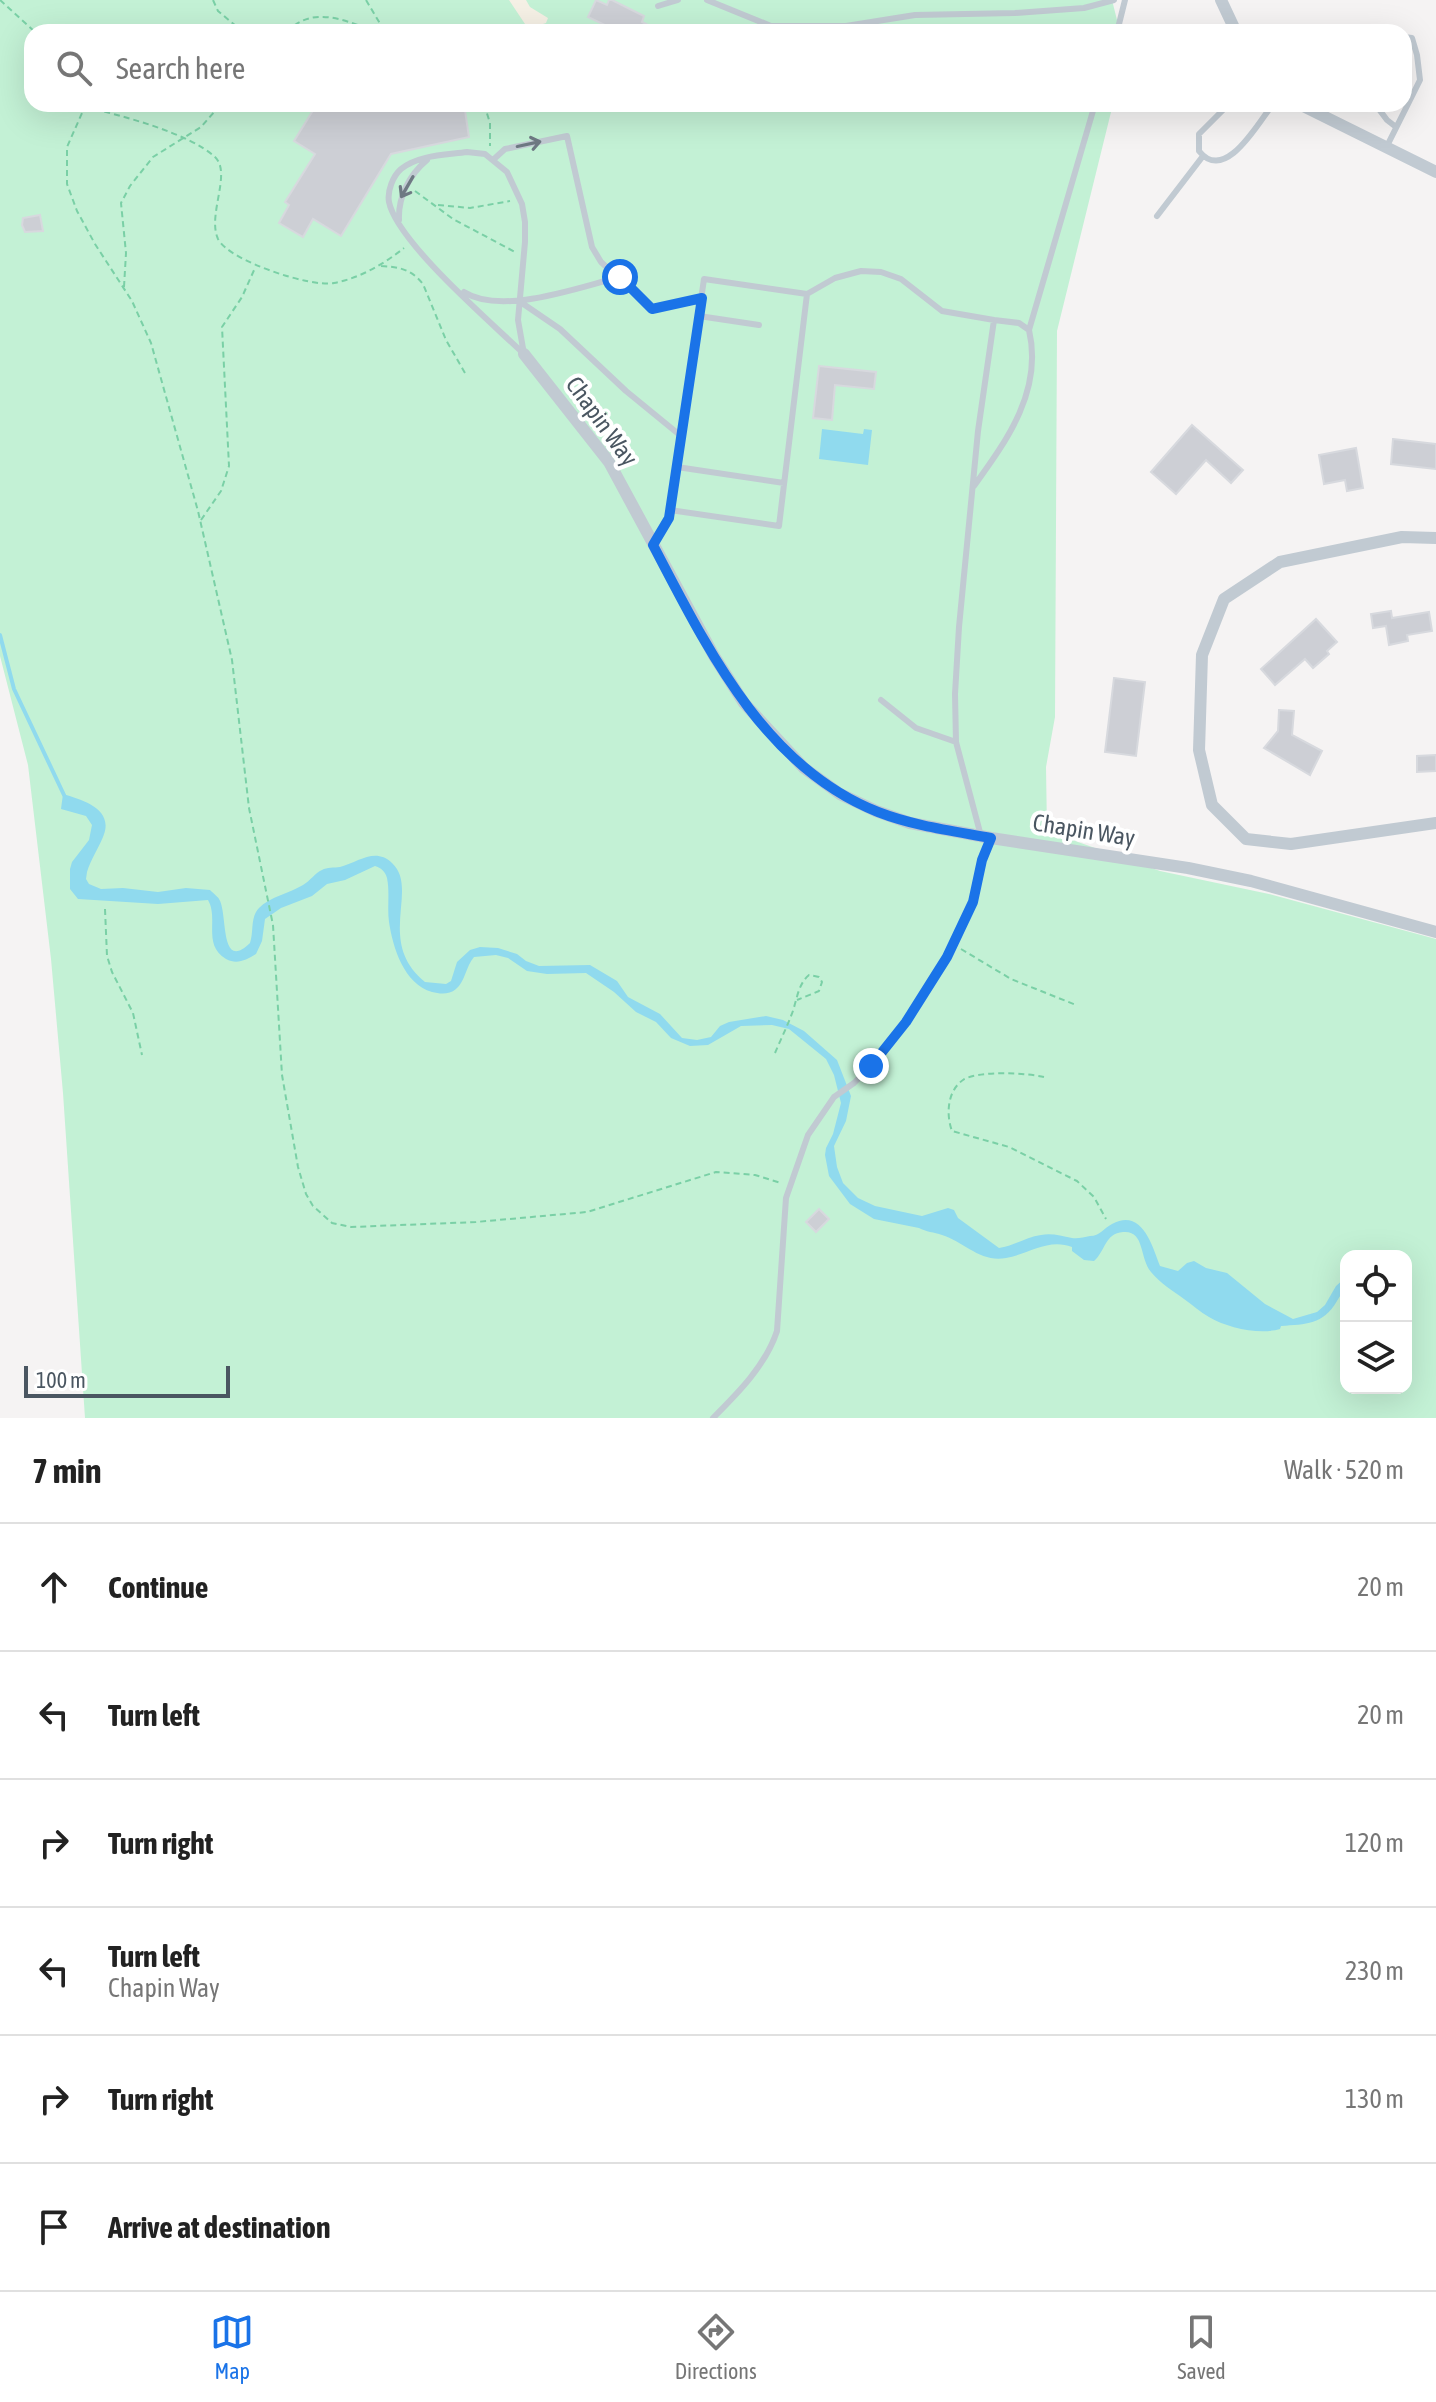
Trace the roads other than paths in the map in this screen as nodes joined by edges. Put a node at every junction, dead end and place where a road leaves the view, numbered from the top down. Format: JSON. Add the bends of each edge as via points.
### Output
{"nodes":[{"id":1,"x":678,"y":0,"type":"edge"},
{"id":2,"x":707,"y":0,"type":"edge"},
{"id":3,"x":1114,"y":0,"type":"edge"},
{"id":4,"x":1125,"y":0,"type":"edge"},
{"id":5,"x":1221,"y":0,"type":"edge"},
{"id":6,"x":658,"y":6,"type":"dead end"},
{"id":7,"x":766,"y":24,"type":"edge"},
{"id":8,"x":859,"y":24,"type":"edge"},
{"id":9,"x":1119,"y":24,"type":"edge"},
{"id":10,"x":1232,"y":24,"type":"edge"},
{"id":11,"x":1412,"y":38,"type":"edge"},
{"id":12,"x":1412,"y":96,"type":"edge"},
{"id":13,"x":1093,"y":112,"type":"edge"},
{"id":14,"x":1221,"y":112,"type":"edge"},
{"id":15,"x":1267,"y":112,"type":"edge"},
{"id":16,"x":1315,"y":112,"type":"edge"},
{"id":17,"x":1381,"y":112,"type":"edge"},
{"id":18,"x":1404,"y":112,"type":"edge"},
{"id":19,"x":1396,"y":127,"type":"junction"},
{"id":20,"x":1386,"y":148,"type":"junction"},
{"id":21,"x":1203,"y":156,"type":"junction"},
{"id":22,"x":430,"y":158,"type":"junction"},
{"id":23,"x":494,"y":159,"type":"junction"},
{"id":24,"x":1436,"y":172,"type":"edge"},
{"id":25,"x":1157,"y":216,"type":"dead end"},
{"id":26,"x":399,"y":222,"type":"junction"},
{"id":27,"x":620,"y":277,"type":"junction"},
{"id":28,"x":454,"y":286,"type":"junction"},
{"id":29,"x":807,"y":294,"type":"junction"},
{"id":30,"x":702,"y":298,"type":"junction"},
{"id":31,"x":519,"y":301,"type":"junction"},
{"id":32,"x":699,"y":316,"type":"junction"},
{"id":33,"x":994,"y":320,"type":"junction"},
{"id":34,"x":759,"y":325,"type":"dead end"},
{"id":35,"x":1029,"y":330,"type":"junction"},
{"id":36,"x":524,"y":354,"type":"junction"},
{"id":37,"x":681,"y":436,"type":"junction"},
{"id":38,"x":677,"y":467,"type":"junction"},
{"id":39,"x":784,"y":483,"type":"junction"},
{"id":40,"x":974,"y":486,"type":"junction"},
{"id":41,"x":670,"y":510,"type":"junction"},
{"id":42,"x":1436,"y":538,"type":"edge"},
{"id":43,"x":653,"y":545,"type":"junction"},
{"id":44,"x":881,"y":700,"type":"dead end"},
{"id":45,"x":956,"y":742,"type":"junction"},
{"id":46,"x":1436,"y":823,"type":"edge"},
{"id":47,"x":986,"y":837,"type":"junction"},
{"id":48,"x":1436,"y":932,"type":"edge"},
{"id":49,"x":713,"y":1418,"type":"edge"}],
"edges":[{"from":1,"to":6,"type":"lane"},
{"from":2,"to":7,"type":"lane"},
{"from":3,"to":8,"type":"lane","via":[[1084,8],[915,15]]},
{"from":4,"to":9,"type":"lane"},
{"from":5,"to":10,"type":"street"},
{"from":11,"to":12,"type":"lane","via":[[1420,80]]},
{"from":13,"to":35,"type":"lane"},
{"from":14,"to":21,"type":"lane","via":[[1199,134]]},
{"from":15,"to":21,"type":"lane","via":[[1232,156],[1217,162]]},
{"from":16,"to":20,"type":"street"},
{"from":17,"to":19,"type":"lane"},
{"from":18,"to":19,"type":"lane"},
{"from":19,"to":20,"type":"lane"},
{"from":20,"to":24,"type":"street"},
{"from":21,"to":25,"type":"lane"},
{"from":22,"to":23,"type":"lane","via":[[467,152]]},
{"from":22,"to":26,"type":"lane","via":[[407,185],[398,205]]},
{"from":22,"to":26,"type":"lane","via":[[394,177],[389,201]]},
{"from":23,"to":27,"type":"lane","one_way":true,"via":[[505,149],[567,136],[592,247]]},
{"from":23,"to":31,"type":"lane","via":[[520,198],[525,222]]},
{"from":26,"to":28,"type":"lane"},
{"from":27,"to":30,"type":"lane","via":[[652,309]]},
{"from":27,"to":31,"type":"lane"},
{"from":28,"to":31,"type":"lane","via":[[488,301]]},
{"from":28,"to":36,"type":"lane"},
{"from":29,"to":30,"type":"lane","via":[[704,279]]},
{"from":29,"to":33,"type":"lane","via":[[835,278],[881,272],[901,279],[942,311]]},
{"from":29,"to":39,"type":"lane"},
{"from":30,"to":32,"type":"lane"},
{"from":31,"to":36,"type":"lane"},
{"from":31,"to":37,"type":"lane","via":[[560,329]]},
{"from":32,"to":34,"type":"lane"},
{"from":32,"to":37,"type":"lane"},
{"from":33,"to":35,"type":"lane"},
{"from":33,"to":40,"type":"lane"},
{"from":35,"to":40,"type":"lane","via":[[1034,350],[1026,398]]},
{"from":36,"to":43,"type":"street","name":"Chapin Way","via":[[609,462]]},
{"from":37,"to":38,"type":"lane"},
{"from":38,"to":39,"type":"lane"},
{"from":38,"to":41,"type":"lane"},
{"from":39,"to":41,"type":"lane","via":[[779,526]]},
{"from":40,"to":45,"type":"lane","via":[[959,627]]},
{"from":41,"to":43,"type":"lane"},
{"from":42,"to":46,"type":"street","via":[[1402,537],[1280,562],[1224,599],[1202,655],[1199,750],[1212,805],[1246,839],[1291,844]]},
{"from":43,"to":47,"type":"street","name":"Chapin Way","via":[[744,703],[804,768],[876,811]]},
{"from":44,"to":45,"type":"lane","via":[[916,728]]},
{"from":45,"to":47,"type":"lane"},
{"from":47,"to":48,"type":"street","name":"Chapin Way","via":[[1251,881]]},
{"from":47,"to":49,"type":"lane","via":[[973,902],[953,944],[906,1022],[854,1083],[834,1097],[808,1135],[786,1198],[774,1340],[762,1362]]}]}
